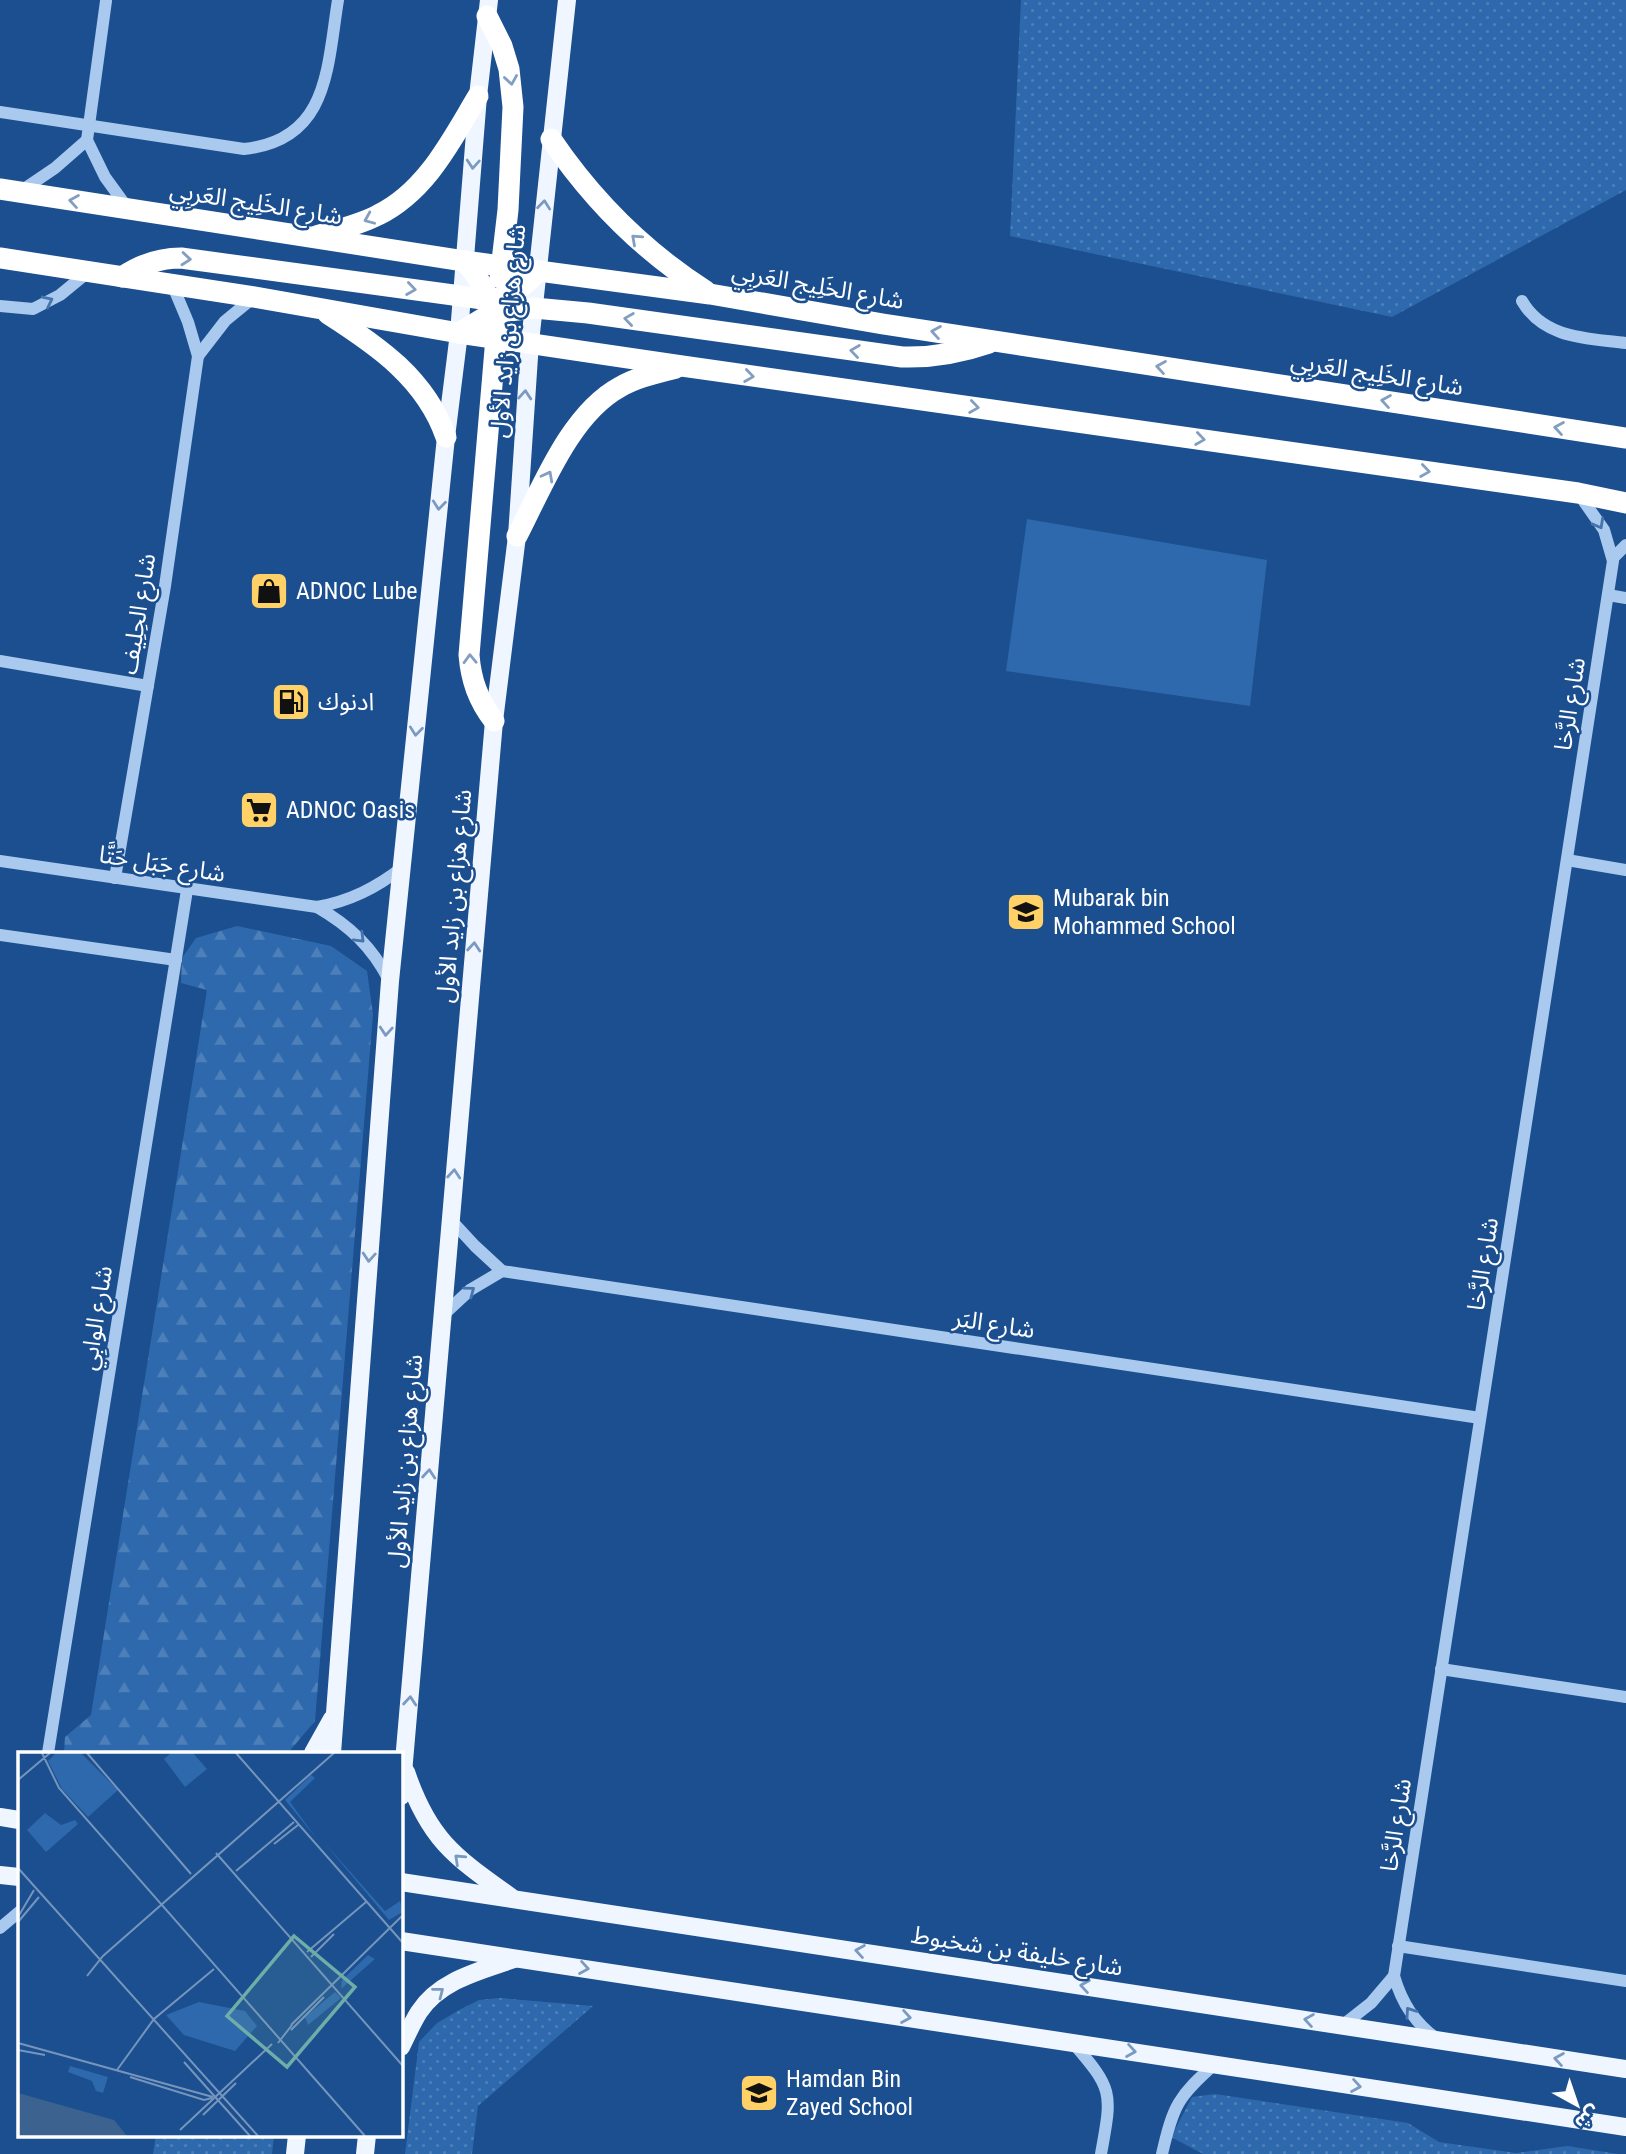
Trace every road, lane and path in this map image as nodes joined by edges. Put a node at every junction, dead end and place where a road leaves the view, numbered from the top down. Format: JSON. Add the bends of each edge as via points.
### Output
{"nodes":[{"id":1,"x":105,"y":0,"type":"edge"},
{"id":2,"x":114,"y":0,"type":"edge"},
{"id":3,"x":338,"y":0,"type":"edge"},
{"id":4,"x":566,"y":0,"type":"edge"},
{"id":5,"x":488,"y":8,"type":"edge"},
{"id":6,"x":478,"y":96,"type":"junction"},
{"id":7,"x":0,"y":112,"type":"edge"},
{"id":8,"x":89,"y":125,"type":"junction"},
{"id":9,"x":551,"y":139,"type":"junction"},
{"id":10,"x":87,"y":140,"type":"junction"},
{"id":11,"x":10,"y":191,"type":"edge"},
{"id":12,"x":130,"y":210,"type":"junction"},
{"id":13,"x":311,"y":237,"type":"junction"},
{"id":14,"x":0,"y":258,"type":"edge"},
{"id":15,"x":464,"y":261,"type":"junction"},
{"id":16,"x":502,"y":267,"type":"junction"},
{"id":17,"x":88,"y":272,"type":"junction"},
{"id":18,"x":537,"y":272,"type":"junction"},
{"id":19,"x":122,"y":277,"type":"junction"},
{"id":20,"x":172,"y":284,"type":"junction"},
{"id":21,"x":710,"y":294,"type":"junction"},
{"id":22,"x":462,"y":296,"type":"junction"},
{"id":23,"x":254,"y":297,"type":"junction"},
{"id":24,"x":1522,"y":301,"type":"dead end"},
{"id":25,"x":0,"y":306,"type":"edge"},
{"id":26,"x":496,"y":306,"type":"junction"},
{"id":27,"x":534,"y":308,"type":"junction"},
{"id":28,"x":320,"y":310,"type":"junction"},
{"id":29,"x":459,"y":333,"type":"junction"},
{"id":30,"x":497,"y":338,"type":"junction"},
{"id":31,"x":994,"y":341,"type":"junction"},
{"id":32,"x":530,"y":342,"type":"junction"},
{"id":33,"x":1626,"y":343,"type":"edge"},
{"id":34,"x":198,"y":356,"type":"junction"},
{"id":35,"x":682,"y":366,"type":"junction"},
{"id":36,"x":446,"y":437,"type":"junction"},
{"id":37,"x":1626,"y":438,"type":"edge"},
{"id":38,"x":1578,"y":493,"type":"junction"},
{"id":39,"x":1626,"y":503,"type":"edge"},
{"id":40,"x":517,"y":536,"type":"junction"},
{"id":41,"x":1626,"y":545,"type":"edge"},
{"id":42,"x":1613,"y":558,"type":"junction"},
{"id":43,"x":1608,"y":595,"type":"junction"},
{"id":44,"x":1626,"y":598,"type":"edge"},
{"id":45,"x":0,"y":661,"type":"edge"},
{"id":46,"x":148,"y":686,"type":"junction"},
{"id":47,"x":494,"y":721,"type":"junction"},
{"id":48,"x":1567,"y":860,"type":"junction"},
{"id":49,"x":0,"y":861,"type":"edge"},
{"id":50,"x":403,"y":867,"type":"junction"},
{"id":51,"x":1626,"y":870,"type":"edge"},
{"id":52,"x":115,"y":878,"type":"junction"},
{"id":53,"x":187,"y":890,"type":"junction"},
{"id":54,"x":317,"y":908,"type":"junction"},
{"id":55,"x":0,"y":934,"type":"edge"},
{"id":56,"x":176,"y":960,"type":"junction"},
{"id":57,"x":390,"y":981,"type":"junction"},
{"id":58,"x":450,"y":1219,"type":"junction"},
{"id":59,"x":502,"y":1271,"type":"junction"},
{"id":60,"x":442,"y":1316,"type":"junction"},
{"id":61,"x":1480,"y":1418,"type":"junction"},
{"id":62,"x":1441,"y":1669,"type":"junction"},
{"id":63,"x":1626,"y":1697,"type":"edge"},
{"id":64,"x":336,"y":1713,"type":"junction"},
{"id":65,"x":48,"y":1752,"type":"edge"},
{"id":66,"x":314,"y":1752,"type":"edge"},
{"id":67,"x":332,"y":1752,"type":"edge"},
{"id":68,"x":405,"y":1769,"type":"junction"},
{"id":69,"x":402,"y":1789,"type":"edge"},
{"id":70,"x":0,"y":1817,"type":"edge"},
{"id":71,"x":18,"y":1820,"type":"edge"},
{"id":72,"x":0,"y":1875,"type":"edge"},
{"id":73,"x":18,"y":1877,"type":"edge"},
{"id":74,"x":402,"y":1882,"type":"edge"},
{"id":75,"x":514,"y":1899,"type":"junction"},
{"id":76,"x":18,"y":1913,"type":"edge"},
{"id":77,"x":0,"y":1928,"type":"edge"},
{"id":78,"x":402,"y":1941,"type":"edge"},
{"id":79,"x":1398,"y":1946,"type":"junction"},
{"id":80,"x":516,"y":1958,"type":"junction"},
{"id":81,"x":1394,"y":1976,"type":"junction"},
{"id":82,"x":1626,"y":1981,"type":"edge"},
{"id":83,"x":1343,"y":2025,"type":"junction"},
{"id":84,"x":1438,"y":2040,"type":"junction"},
{"id":85,"x":1073,"y":2043,"type":"junction"},
{"id":86,"x":402,"y":2045,"type":"edge"},
{"id":87,"x":1215,"y":2064,"type":"junction"},
{"id":88,"x":1626,"y":2069,"type":"edge"},
{"id":89,"x":1626,"y":2127,"type":"edge"},
{"id":90,"x":297,"y":2136,"type":"edge"},
{"id":91,"x":367,"y":2136,"type":"edge"},
{"id":92,"x":295,"y":2154,"type":"edge"},
{"id":93,"x":365,"y":2154,"type":"edge"},
{"id":94,"x":1101,"y":2154,"type":"edge"},
{"id":95,"x":1162,"y":2154,"type":"edge"}],
"edges":[{"from":1,"to":2,"type":"street"},
{"from":1,"to":8,"type":"street"},
{"from":3,"to":8,"type":"street","via":[[320,97],[303,124],[275,142],[244,149]]},
{"from":4,"to":9,"type":"main road","name":"شارع هزاع بن زايد الأول"},
{"from":5,"to":6,"type":"main road","name":"شارع هزاع بن زايد الأول"},
{"from":5,"to":16,"type":"highway","one_way":true,"via":[[512,88]]},
{"from":6,"to":13,"type":"highway","one_way":true,"via":[[432,169],[401,200],[380,214]]},
{"from":6,"to":15,"type":"main road","name":"شارع هزاع بن زايد الأول","one_way":true},
{"from":7,"to":8,"type":"street"},
{"from":8,"to":10,"type":"street"},
{"from":18,"to":9,"type":"main road","name":"شارع هزاع بن زايد الأول","one_way":true},
{"from":21,"to":9,"type":"highway","one_way":true,"via":[[659,259],[612,217]]},
{"from":10,"to":11,"type":"street","via":[[55,168]]},
{"from":10,"to":12,"type":"street","via":[[105,177]]},
{"from":12,"to":11,"type":"highway","name":"شارع الخَلِيج العَربِي","one_way":true},
{"from":12,"to":13,"type":"highway","name":"شارع الخَلِيج العَربِي"},
{"from":13,"to":15,"type":"highway","name":"شارع الخَلِيج العَربِي"},
{"from":14,"to":17,"type":"highway"},
{"from":15,"to":16,"type":"highway","name":"شارع الخَلِيج العَربِي"},
{"from":15,"to":22,"type":"main road","name":"شارع هزاع بن زايد الأول"},
{"from":15,"to":26,"type":"highway"},
{"from":16,"to":18,"type":"highway","name":"شارع الخَلِيج العَربِي"},
{"from":16,"to":26,"type":"highway"},
{"from":17,"to":19,"type":"highway"},
{"from":25,"to":17,"type":"street","one_way":true,"via":[[33,309],[60,296]]},
{"from":18,"to":21,"type":"highway","name":"شارع الخَلِيج العَربِي"},
{"from":18,"to":26,"type":"highway"},
{"from":18,"to":27,"type":"main road","name":"شارع هزاع بن زايد الأول"},
{"from":19,"to":20,"type":"highway"},
{"from":19,"to":22,"type":"highway","one_way":true,"via":[[143,264],[181,258]]},
{"from":20,"to":23,"type":"highway"},
{"from":20,"to":34,"type":"street","name":"شارع الحِلِيف"},
{"from":31,"to":21,"type":"highway","name":"شارع الخَلِيج العَربِي","one_way":true},
{"from":22,"to":26,"type":"highway"},
{"from":22,"to":29,"type":"main road","name":"شارع هزاع بن زايد الأول"},
{"from":23,"to":28,"type":"highway"},
{"from":23,"to":34,"type":"street","name":"شارع الحِلِيف","via":[[225,321]]},
{"from":24,"to":33,"type":"street","via":[[1535,319],[1557,333]]},
{"from":26,"to":27,"type":"highway"},
{"from":26,"to":29,"type":"highway"},
{"from":26,"to":30,"type":"highway"},
{"from":26,"to":32,"type":"highway","via":[[507,325]]},
{"from":31,"to":27,"type":"highway","one_way":true,"via":[[963,352],[902,357]]},
{"from":27,"to":32,"type":"main road","name":"شارع هزاع بن زايد الأول"},
{"from":28,"to":29,"type":"highway"},
{"from":28,"to":36,"type":"highway","via":[[404,370],[429,400]]},
{"from":29,"to":30,"type":"highway"},
{"from":29,"to":36,"type":"main road","name":"شارع هزاع بن زايد الأول"},
{"from":30,"to":32,"type":"highway"},
{"from":47,"to":30,"type":"highway","one_way":true,"via":[[476,693],[468,655]]},
{"from":37,"to":31,"type":"highway","name":"شارع الخَلِيج العَربِي","one_way":true},
{"from":32,"to":35,"type":"highway"},
{"from":40,"to":32,"type":"main road","name":"شارع هزاع بن زايد الأول","one_way":true},
{"from":34,"to":46,"type":"street","name":"شارع الحِلِيف"},
{"from":35,"to":38,"type":"highway","one_way":true},
{"from":40,"to":35,"type":"highway","one_way":true,"via":[[566,444],[601,400],[634,380]]},
{"from":36,"to":50,"type":"main road","name":"شارع هزاع بن زايد الأول","one_way":true},
{"from":38,"to":39,"type":"highway"},
{"from":38,"to":42,"type":"street","name":"شارع الرَّخا","one_way":true,"via":[[1604,530]]},
{"from":40,"to":47,"type":"main road","name":"شارع هزاع بن زايد الأول"},
{"from":41,"to":42,"type":"street"},
{"from":42,"to":43,"type":"street","name":"شارع الرَّخا"},
{"from":43,"to":44,"type":"street"},
{"from":43,"to":48,"type":"street","name":"شارع الرَّخا"},
{"from":45,"to":46,"type":"street"},
{"from":46,"to":52,"type":"street","name":"شارع الحِلِيف"},
{"from":58,"to":47,"type":"main road","name":"شارع هزاع بن زايد الأول","one_way":true},
{"from":48,"to":51,"type":"street"},
{"from":48,"to":61,"type":"street","name":"شارع الرَّخا"},
{"from":49,"to":52,"type":"street","name":"شارع جَبَل حَتَّا"},
{"from":50,"to":54,"type":"street","name":"شارع جَبَل حَتَّا","via":[[363,894]]},
{"from":50,"to":57,"type":"main road","name":"شارع هزاع بن زايد الأول"},
{"from":52,"to":53,"type":"street","name":"شارع جَبَل حَتَّا"},
{"from":53,"to":54,"type":"street","name":"شارع جَبَل حَتَّا"},
{"from":53,"to":56,"type":"street","name":"شارع الوابِي"},
{"from":54,"to":57,"type":"street","name":"شارع جَبَل حَتَّا","one_way":true,"via":[[360,937]]},
{"from":55,"to":56,"type":"street"},
{"from":56,"to":65,"type":"street","name":"شارع الوابِي"},
{"from":57,"to":64,"type":"main road","name":"شارع هزاع بن زايد الأول","one_way":true},
{"from":58,"to":59,"type":"street"},
{"from":58,"to":60,"type":"main road","name":"شارع هزاع بن زايد الأول"},
{"from":60,"to":59,"type":"street","one_way":true,"via":[[470,1290]]},
{"from":59,"to":61,"type":"street","name":"شارع البَر"},
{"from":68,"to":60,"type":"main road","name":"شارع هزاع بن زايد الأول","one_way":true},
{"from":61,"to":62,"type":"street","name":"شارع الرَّخا"},
{"from":62,"to":63,"type":"street"},
{"from":62,"to":79,"type":"street","name":"شارع الرَّخا"},
{"from":64,"to":66,"type":"main road"},
{"from":64,"to":67,"type":"main road","name":"شارع هزاع بن زايد الأول"},
{"from":68,"to":69,"type":"main road","name":"شارع هزاع بن زايد الأول"},
{"from":75,"to":68,"type":"main road","one_way":true,"via":[[464,1864],[438,1837],[417,1804]]},
{"from":70,"to":71,"type":"main road"},
{"from":72,"to":73,"type":"main road"},
{"from":74,"to":75,"type":"main road","name":"شارع خليفة بن شخبوط"},
{"from":83,"to":75,"type":"main road","name":"شارع خليفة بن شخبوط","one_way":true},
{"from":76,"to":77,"type":"street"},
{"from":78,"to":80,"type":"main road"},
{"from":79,"to":81,"type":"street","name":"شارع الرَّخا"},
{"from":79,"to":82,"type":"street"},
{"from":80,"to":85,"type":"main road","one_way":true},
{"from":86,"to":80,"type":"main road","one_way":true,"via":[[418,2013],[440,1990]]},
{"from":81,"to":83,"type":"street","via":[[1371,2003]]},
{"from":84,"to":81,"type":"street","name":"شارع الرَّخا","one_way":true,"via":[[1414,2020]]},
{"from":83,"to":84,"type":"main road","name":"شارع خليفة بن شخبوط"},
{"from":88,"to":84,"type":"main road","name":"شارع خليفة بن شخبوط","one_way":true},
{"from":85,"to":87,"type":"main road","one_way":true},
{"from":85,"to":94,"type":"street","via":[[1098,2072],[1108,2097]]},
{"from":87,"to":89,"type":"main road","one_way":true},
{"from":87,"to":95,"type":"street","via":[[1180,2097]]},
{"from":90,"to":92,"type":"main road"},
{"from":91,"to":93,"type":"main road"}]}
